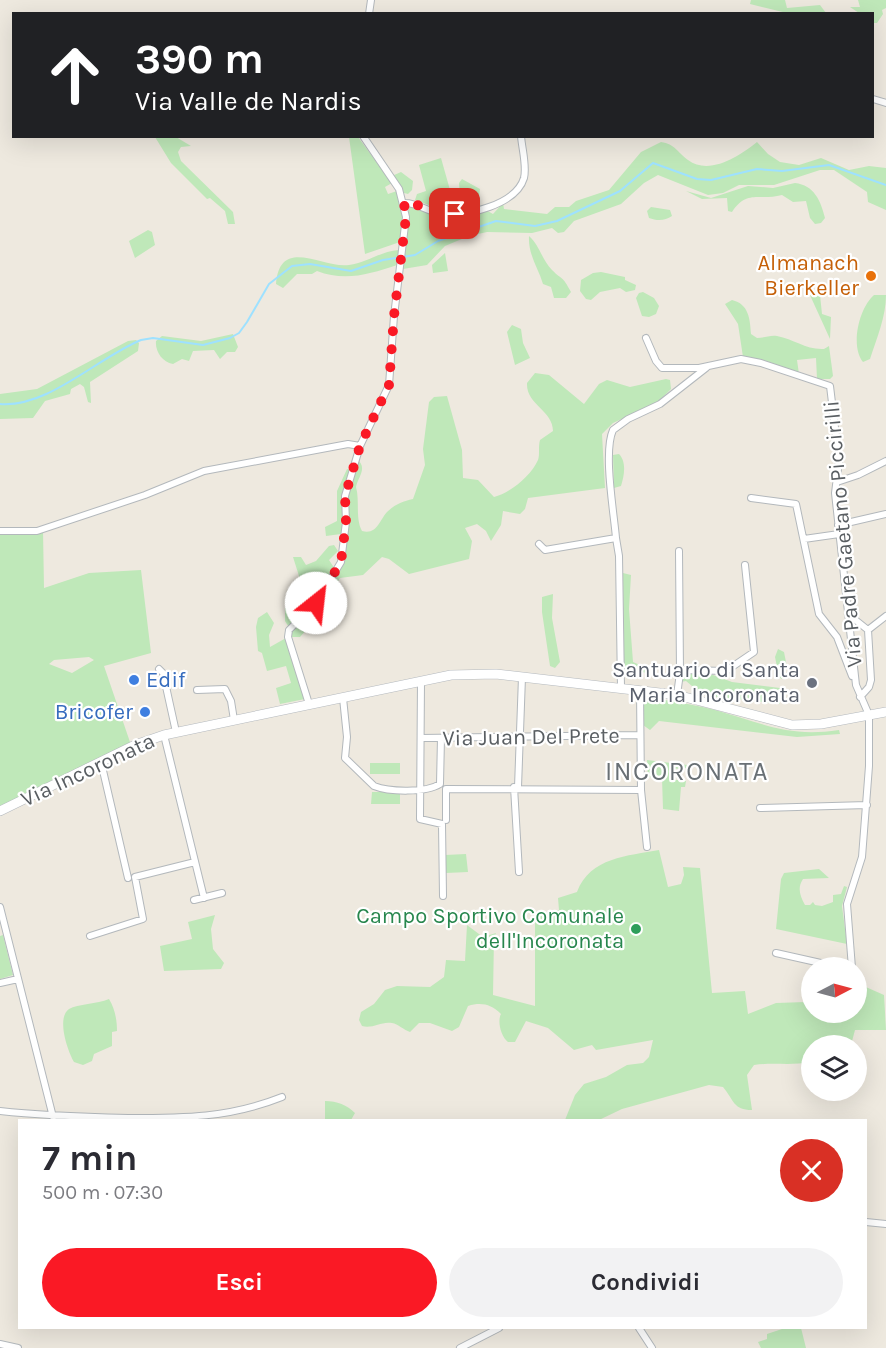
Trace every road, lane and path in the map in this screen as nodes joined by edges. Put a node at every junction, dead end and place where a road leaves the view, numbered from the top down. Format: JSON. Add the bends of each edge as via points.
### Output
{"nodes":[{"id":1,"x":364,"y":138,"type":"edge"},
{"id":2,"x":521,"y":138,"type":"edge"},
{"id":3,"x":404,"y":203,"type":"junction"},
{"id":4,"x":645,"y":338,"type":"dead end"},
{"id":5,"x":708,"y":367,"type":"junction"},
{"id":6,"x":360,"y":446,"type":"junction"},
{"id":7,"x":886,"y":461,"type":"edge"},
{"id":8,"x":837,"y":482,"type":"junction"},
{"id":9,"x":751,"y":498,"type":"dead end"},
{"id":10,"x":886,"y":514,"type":"edge"},
{"id":11,"x":838,"y":525,"type":"junction"},
{"id":12,"x":0,"y":531,"type":"edge"},
{"id":13,"x":839,"y":534,"type":"junction"},
{"id":14,"x":616,"y":538,"type":"junction"},
{"id":15,"x":804,"y":539,"type":"junction"},
{"id":16,"x":539,"y":544,"type":"dead end"},
{"id":17,"x":679,"y":551,"type":"dead end"},
{"id":18,"x":745,"y":565,"type":"dead end"},
{"id":19,"x":848,"y":614,"type":"junction"},
{"id":20,"x":886,"y":616,"type":"edge"},
{"id":21,"x":868,"y":630,"type":"junction"},
{"id":22,"x":159,"y":669,"type":"dead end"},
{"id":23,"x":680,"y":674,"type":"junction"},
{"id":24,"x":522,"y":677,"type":"junction"},
{"id":25,"x":421,"y":681,"type":"junction"},
{"id":26,"x":856,"y":685,"type":"junction"},
{"id":27,"x":621,"y":688,"type":"junction"},
{"id":28,"x":197,"y":690,"type":"dead end"},
{"id":29,"x":640,"y":691,"type":"junction"},
{"id":30,"x":677,"y":696,"type":"junction"},
{"id":31,"x":861,"y":697,"type":"junction"},
{"id":32,"x":343,"y":698,"type":"junction"},
{"id":33,"x":309,"y":704,"type":"junction"},
{"id":34,"x":886,"y":712,"type":"edge"},
{"id":35,"x":869,"y":716,"type":"junction"},
{"id":36,"x":234,"y":720,"type":"junction"},
{"id":37,"x":176,"y":732,"type":"junction"},
{"id":38,"x":164,"y":735,"type":"junction"},
{"id":39,"x":639,"y":735,"type":"junction"},
{"id":40,"x":519,"y":737,"type":"junction"},
{"id":41,"x":421,"y":738,"type":"junction"},
{"id":42,"x":441,"y":738,"type":"junction"},
{"id":43,"x":101,"y":762,"type":"junction"},
{"id":44,"x":516,"y":787,"type":"junction"},
{"id":45,"x":420,"y":788,"type":"junction"},
{"id":46,"x":641,"y":790,"type":"junction"},
{"id":47,"x":867,"y":805,"type":"junction"},
{"id":48,"x":760,"y":808,"type":"dead end"},
{"id":49,"x":0,"y":811,"type":"edge"},
{"id":50,"x":446,"y":820,"type":"dead end"},
{"id":51,"x":647,"y":846,"type":"dead end"},
{"id":52,"x":195,"y":862,"type":"junction"},
{"id":53,"x":519,"y":872,"type":"dead end"},
{"id":54,"x":128,"y":878,"type":"dead end"},
{"id":55,"x":222,"y":893,"type":"dead end"},
{"id":56,"x":443,"y":896,"type":"dead end"},
{"id":57,"x":204,"y":898,"type":"junction"},
{"id":58,"x":194,"y":900,"type":"dead end"},
{"id":59,"x":0,"y":907,"type":"edge"},
{"id":60,"x":3,"y":930,"type":"edge"},
{"id":61,"x":90,"y":936,"type":"dead end"},
{"id":62,"x":776,"y":953,"type":"dead end"},
{"id":63,"x":851,"y":957,"type":"edge"},
{"id":64,"x":801,"y":959,"type":"edge"},
{"id":65,"x":18,"y":979,"type":"junction"},
{"id":66,"x":0,"y":983,"type":"edge"},
{"id":67,"x":282,"y":1097,"type":"dead end"},
{"id":68,"x":0,"y":1111,"type":"edge"},
{"id":69,"x":53,"y":1117,"type":"junction"},
{"id":70,"x":867,"y":1222,"type":"edge"},
{"id":71,"x":886,"y":1224,"type":"edge"},
{"id":72,"x":497,"y":1329,"type":"edge"},
{"id":73,"x":640,"y":1329,"type":"edge"},
{"id":74,"x":0,"y":1343,"type":"edge"},
{"id":75,"x":18,"y":1348,"type":"edge"},
{"id":76,"x":460,"y":1348,"type":"edge"},
{"id":77,"x":652,"y":1348,"type":"edge"}],
"edges":[{"from":1,"to":3,"type":"street","via":[[399,189]]},
{"from":2,"to":3,"type":"street","via":[[524,178],[508,196],[483,208],[455,214]]},
{"from":3,"to":6,"type":"street","via":[[406,217],[389,385]]},
{"from":4,"to":5,"type":"street","via":[[658,366]]},
{"from":5,"to":8,"type":"street","name":"Via Padre Gaetano Piccirilli","via":[[729,360],[752,360],[830,386],[839,461]]},
{"from":5,"to":14,"type":"street","via":[[660,404],[613,430],[610,472]]},
{"from":6,"to":12,"type":"street","via":[[348,444],[204,471],[38,531]]},
{"from":6,"to":33,"type":"street","via":[[345,496],[341,562],[316,603],[289,630]]},
{"from":7,"to":8,"type":"street"},
{"from":8,"to":11,"type":"street","name":"Via Padre Gaetano Piccirilli"},
{"from":9,"to":15,"type":"street","via":[[794,502]]},
{"from":10,"to":11,"type":"street"},
{"from":11,"to":13,"type":"street","name":"Via Padre Gaetano Piccirilli"},
{"from":13,"to":15,"type":"street"},
{"from":13,"to":19,"type":"street","name":"Via Padre Gaetano Piccirilli"},
{"from":14,"to":16,"type":"street","via":[[545,550]]},
{"from":14,"to":27,"type":"street"},
{"from":15,"to":26,"type":"street","via":[[819,614],[837,637]]},
{"from":17,"to":23,"type":"street"},
{"from":18,"to":23,"type":"street","via":[[754,652],[726,671],[688,669]]},
{"from":19,"to":21,"type":"street"},
{"from":19,"to":26,"type":"street","name":"Via Padre Gaetano Piccirilli"},
{"from":20,"to":21,"type":"street"},
{"from":21,"to":31,"type":"street","via":[[871,680]]},
{"from":22,"to":37,"type":"street","name":"Via Incoronata"},
{"from":23,"to":30,"type":"street"},
{"from":24,"to":25,"type":"main road","name":"Via Incoronata","via":[[472,674]]},
{"from":24,"to":27,"type":"main road","name":"Via Incoronata"},
{"from":24,"to":40,"type":"street"},
{"from":25,"to":32,"type":"main road","name":"Via Incoronata"},
{"from":25,"to":41,"type":"street"},
{"from":26,"to":31,"type":"street","name":"Via Padre Gaetano Piccirilli"},
{"from":27,"to":29,"type":"main road","name":"Via Incoronata"},
{"from":28,"to":36,"type":"street","via":[[225,689]]},
{"from":29,"to":30,"type":"main road","name":"Via Incoronata"},
{"from":29,"to":39,"type":"street"},
{"from":30,"to":35,"type":"main road","name":"Via Incoronata","via":[[792,725]]},
{"from":31,"to":35,"type":"street","name":"Via Padre Gaetano Piccirilli"},
{"from":32,"to":33,"type":"main road","name":"Via Incoronata"},
{"from":32,"to":45,"type":"street","via":[[346,761],[374,786]]},
{"from":33,"to":36,"type":"main road","name":"Via Incoronata"},
{"from":34,"to":35,"type":"main road","name":"Via Incoronata"},
{"from":35,"to":47,"type":"street"},
{"from":36,"to":37,"type":"main road","name":"Via Incoronata"},
{"from":37,"to":38,"type":"main road","name":"Via Incoronata"},
{"from":38,"to":43,"type":"main road","name":"Via Incoronata"},
{"from":38,"to":52,"type":"street"},
{"from":39,"to":40,"type":"street","name":"Via Juan Del Prete"},
{"from":39,"to":46,"type":"street"},
{"from":40,"to":42,"type":"street","name":"Via Juan Del Prete"},
{"from":40,"to":44,"type":"street"},
{"from":41,"to":42,"type":"street","name":"Via Juan Del Prete"},
{"from":41,"to":45,"type":"street","name":"Via Juan Del Prete"},
{"from":42,"to":45,"type":"street","via":[[440,784]]},
{"from":43,"to":49,"type":"main road","name":"Via Incoronata"},
{"from":43,"to":54,"type":"street"},
{"from":44,"to":46,"type":"street"},
{"from":44,"to":50,"type":"street","via":[[446,789]]},
{"from":44,"to":53,"type":"street"},
{"from":45,"to":56,"type":"street","name":"Via Juan Del Prete","via":[[420,819],[442,824]]},
{"from":46,"to":51,"type":"street"},
{"from":47,"to":48,"type":"street"},
{"from":47,"to":63,"type":"street","via":[[862,857],[847,904]]},
{"from":52,"to":57,"type":"street"},
{"from":52,"to":61,"type":"street","via":[[135,877],[143,919]]},
{"from":55,"to":57,"type":"street"},
{"from":57,"to":58,"type":"street"},
{"from":59,"to":60,"type":"street"},
{"from":60,"to":65,"type":"street"},
{"from":62,"to":64,"type":"street"},
{"from":65,"to":66,"type":"street"},
{"from":65,"to":69,"type":"street"},
{"from":67,"to":69,"type":"street","via":[[193,1119]]},
{"from":68,"to":69,"type":"street"},
{"from":70,"to":71,"type":"street"},
{"from":72,"to":76,"type":"street"},
{"from":73,"to":77,"type":"street"},
{"from":74,"to":75,"type":"street"}]}
